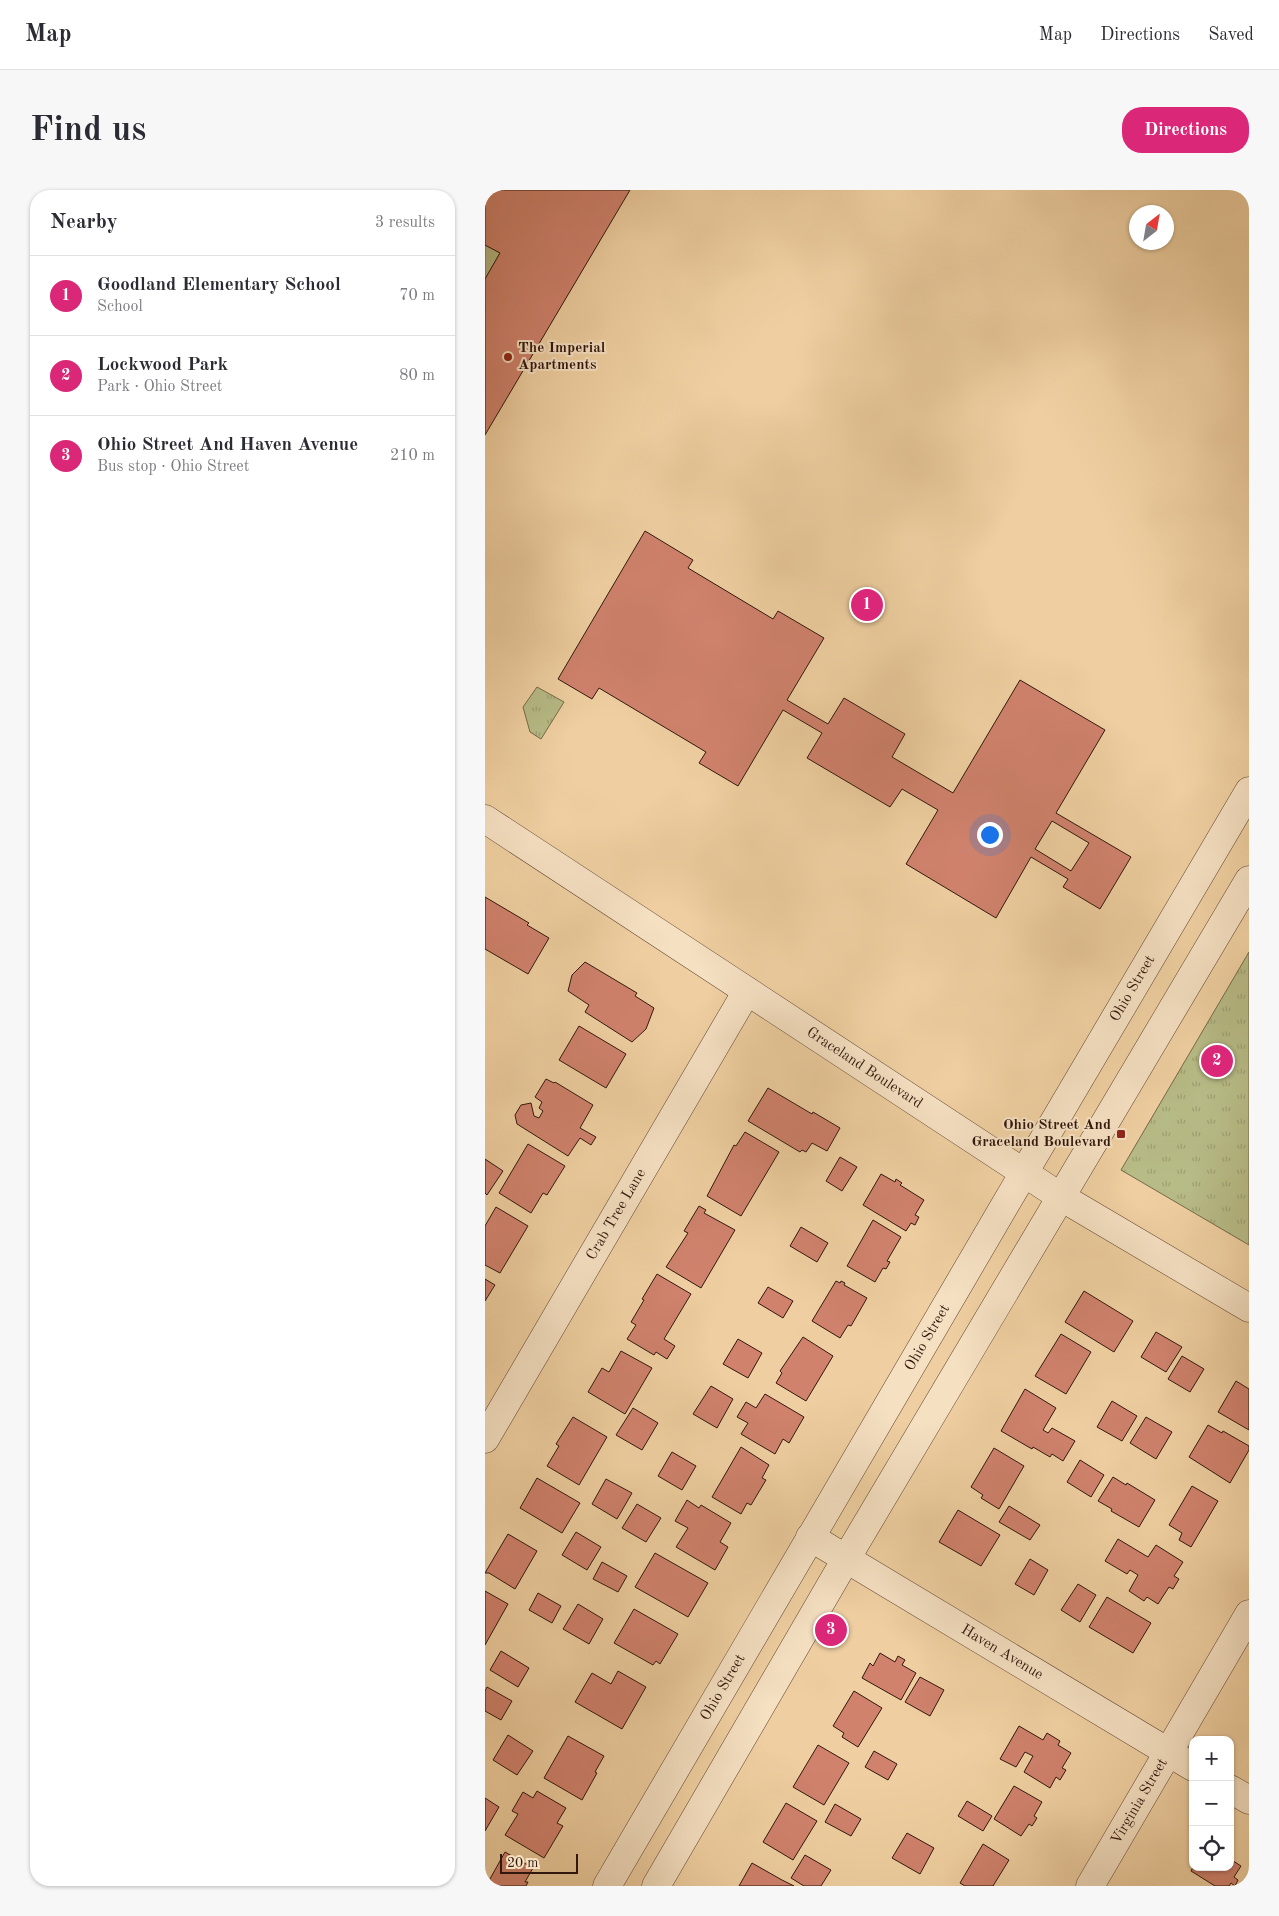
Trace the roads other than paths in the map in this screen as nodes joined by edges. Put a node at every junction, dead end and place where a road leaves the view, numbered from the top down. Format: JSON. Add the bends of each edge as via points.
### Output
{"nodes":[{"id":1,"x":1249,"y":791,"type":"edge"},
{"id":2,"x":485,"y":819,"type":"edge"},
{"id":3,"x":1249,"y":880,"type":"edge"},
{"id":4,"x":747,"y":991,"type":"junction"},
{"id":5,"x":1024,"y":1173,"type":"junction"},
{"id":6,"x":1061,"y":1198,"type":"junction"},
{"id":7,"x":1249,"y":1308,"type":"edge"},
{"id":8,"x":485,"y":1439,"type":"edge"},
{"id":9,"x":810,"y":1537,"type":"junction"},
{"id":10,"x":846,"y":1559,"type":"junction"},
{"id":11,"x":1249,"y":1614,"type":"edge"},
{"id":12,"x":1168,"y":1752,"type":"junction"},
{"id":13,"x":1189,"y":1765,"type":"edge"},
{"id":14,"x":1234,"y":1791,"type":"edge"},
{"id":15,"x":1249,"y":1800,"type":"edge"},
{"id":16,"x":607,"y":1886,"type":"edge"},
{"id":17,"x":656,"y":1886,"type":"edge"},
{"id":18,"x":1090,"y":1886,"type":"edge"}],
"edges":[{"from":1,"to":5,"type":"street","name":"Ohio Street"},
{"from":2,"to":4,"type":"street","name":"Graceland Boulevard"},
{"from":3,"to":6,"type":"street"},
{"from":4,"to":5,"type":"street","name":"Graceland Boulevard"},
{"from":4,"to":8,"type":"street","name":"Crab Tree Lane"},
{"from":5,"to":6,"type":"street","name":"Graceland Boulevard"},
{"from":5,"to":9,"type":"street","name":"Ohio Street"},
{"from":6,"to":7,"type":"street","name":"Graceland Boulevard"},
{"from":6,"to":10,"type":"street"},
{"from":9,"to":10,"type":"street","name":"Haven Avenue"},
{"from":9,"to":16,"type":"street","name":"Ohio Street"},
{"from":10,"to":12,"type":"street","name":"Haven Avenue"},
{"from":10,"to":17,"type":"street"},
{"from":11,"to":12,"type":"street","name":"Virginia Street"},
{"from":12,"to":13,"type":"street","name":"Haven Avenue"},
{"from":12,"to":18,"type":"street","name":"Virginia Street"},
{"from":14,"to":15,"type":"street"}]}
